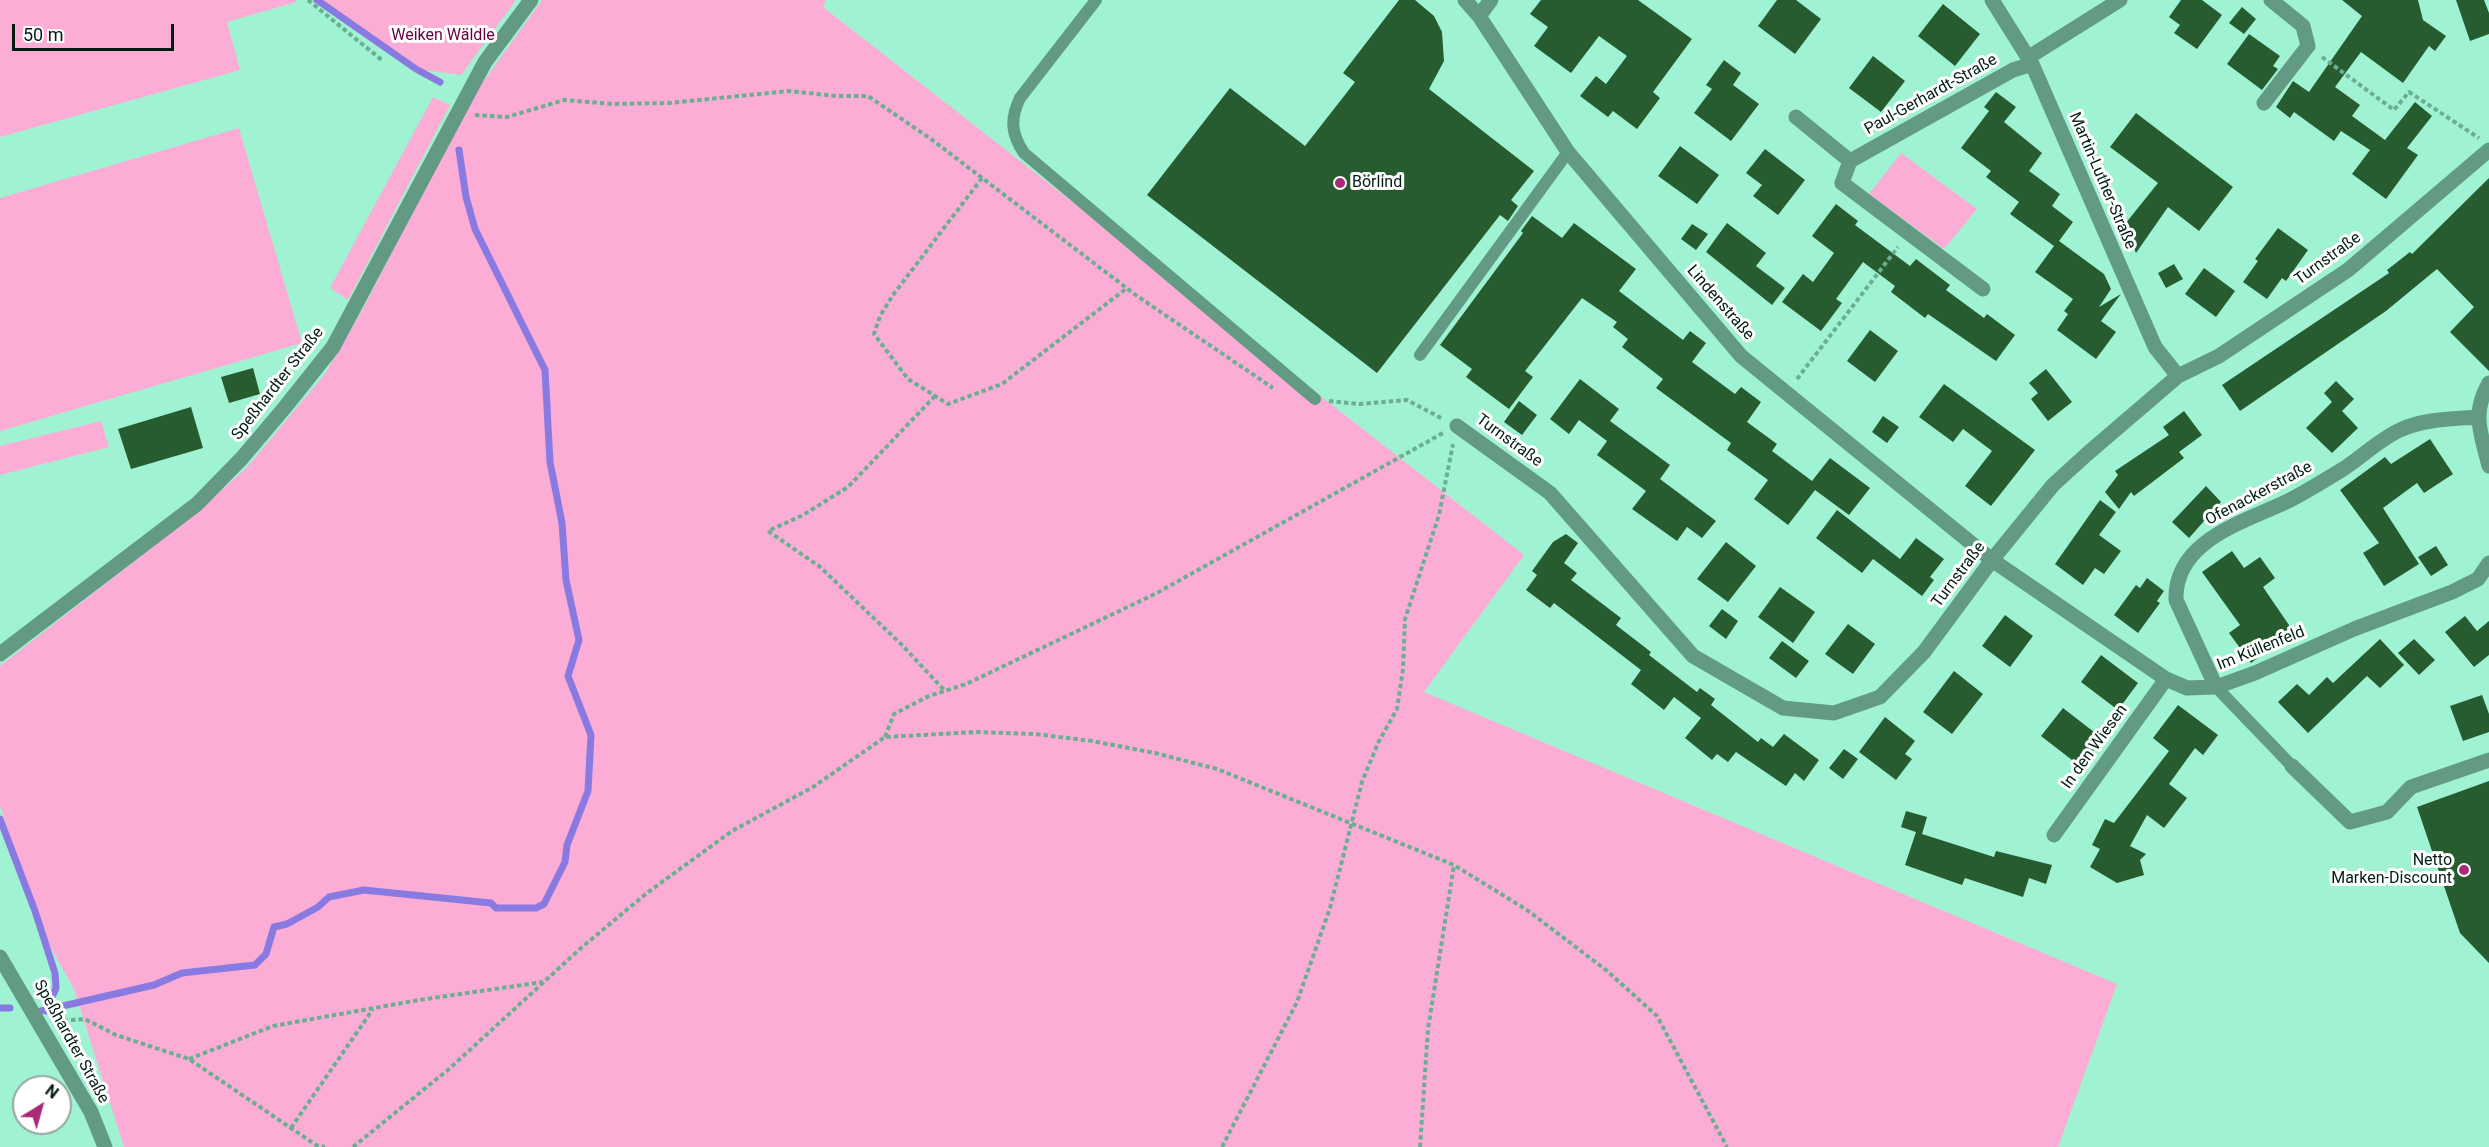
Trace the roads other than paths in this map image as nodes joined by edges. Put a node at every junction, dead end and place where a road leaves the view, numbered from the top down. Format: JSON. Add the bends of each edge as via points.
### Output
{"nodes":[{"id":1,"x":531,"y":0,"type":"edge"},
{"id":2,"x":1096,"y":0,"type":"edge"},
{"id":3,"x":1465,"y":0,"type":"edge"},
{"id":4,"x":1491,"y":0,"type":"edge"},
{"id":5,"x":1992,"y":0,"type":"edge"},
{"id":6,"x":2121,"y":0,"type":"edge"},
{"id":7,"x":2271,"y":0,"type":"edge"},
{"id":8,"x":1479,"y":16,"type":"junction"},
{"id":9,"x":2030,"y":60,"type":"junction"},
{"id":10,"x":2264,"y":103,"type":"dead end"},
{"id":11,"x":1796,"y":117,"type":"dead end"},
{"id":12,"x":2486,"y":145,"type":"edge"},
{"id":13,"x":1568,"y":152,"type":"junction"},
{"id":14,"x":1850,"y":161,"type":"junction"},
{"id":15,"x":1983,"y":289,"type":"dead end"},
{"id":16,"x":1420,"y":356,"type":"dead end"},
{"id":17,"x":2178,"y":376,"type":"junction"},
{"id":18,"x":2489,"y":383,"type":"edge"},
{"id":19,"x":1315,"y":399,"type":"road end"},
{"id":20,"x":2477,"y":417,"type":"junction"},
{"id":21,"x":1457,"y":426,"type":"road end"},
{"id":22,"x":2489,"y":466,"type":"edge"},
{"id":23,"x":1992,"y":560,"type":"junction"},
{"id":24,"x":2489,"y":563,"type":"edge"},
{"id":25,"x":0,"y":654,"type":"edge"},
{"id":26,"x":2166,"y":679,"type":"junction"},
{"id":27,"x":2216,"y":687,"type":"junction"},
{"id":28,"x":2489,"y":760,"type":"edge"},
{"id":29,"x":2292,"y":766,"type":"joint"},
{"id":30,"x":2054,"y":835,"type":"dead end"},
{"id":31,"x":0,"y":957,"type":"edge"},
{"id":32,"x":105,"y":1147,"type":"edge"}],
"edges":[{"from":1,"to":25,"type":"street","name":"Speßhardter Straße","via":[[485,62],[333,347],[250,449],[197,504]]},
{"from":2,"to":19,"type":"lane","via":[[1020,98],[1013,114],[1014,138],[1024,153]]},
{"from":3,"to":8,"type":"street","name":"Lindenstraße"},
{"from":4,"to":8,"type":"street"},
{"from":5,"to":9,"type":"street","name":"Martin-Luther-Straße"},
{"from":6,"to":9,"type":"street","name":"Paul-Gerhardt-Straße"},
{"from":7,"to":10,"type":"street","via":[[2303,26],[2308,46]]},
{"from":8,"to":13,"type":"street","name":"Lindenstraße"},
{"from":9,"to":14,"type":"street","name":"Paul-Gerhardt-Straße"},
{"from":9,"to":17,"type":"street","name":"Martin-Luther-Straße","via":[[2155,347]]},
{"from":11,"to":14,"type":"street"},
{"from":12,"to":17,"type":"street","name":"Turnstraße","via":[[2348,270],[2219,356]]},
{"from":13,"to":16,"type":"lane"},
{"from":13,"to":23,"type":"street","name":"Lindenstraße","via":[[1741,356]]},
{"from":14,"to":15,"type":"street","via":[[1842,183]]},
{"from":17,"to":23,"type":"street","name":"Turnstraße","via":[[2053,485]]},
{"from":18,"to":20,"type":"street"},
{"from":20,"to":22,"type":"street"},
{"from":20,"to":27,"type":"street","name":"Ofenackerstraße","via":[[2401,429],[2288,501],[2233,524],[2192,556],[2175,587],[2176,600]]},
{"from":21,"to":23,"type":"street","name":"Turnstraße","via":[[1550,493],[1693,656],[1783,708],[1834,713],[1880,697],[1924,652]]},
{"from":23,"to":26,"type":"street","name":"Im Küllenfeld"},
{"from":24,"to":27,"type":"street","name":"Im Küllenfeld","via":[[2478,579],[2452,592]]},
{"from":26,"to":27,"type":"street","name":"Im Küllenfeld","via":[[2187,688]]},
{"from":26,"to":30,"type":"street","name":"In den Wiesen"},
{"from":27,"to":29,"type":"lane"},
{"from":28,"to":29,"type":"street","via":[[2411,787],[2387,812],[2350,822]]},
{"from":31,"to":32,"type":"street","name":"Speßhardter Straße","via":[[91,1112]]}]}
